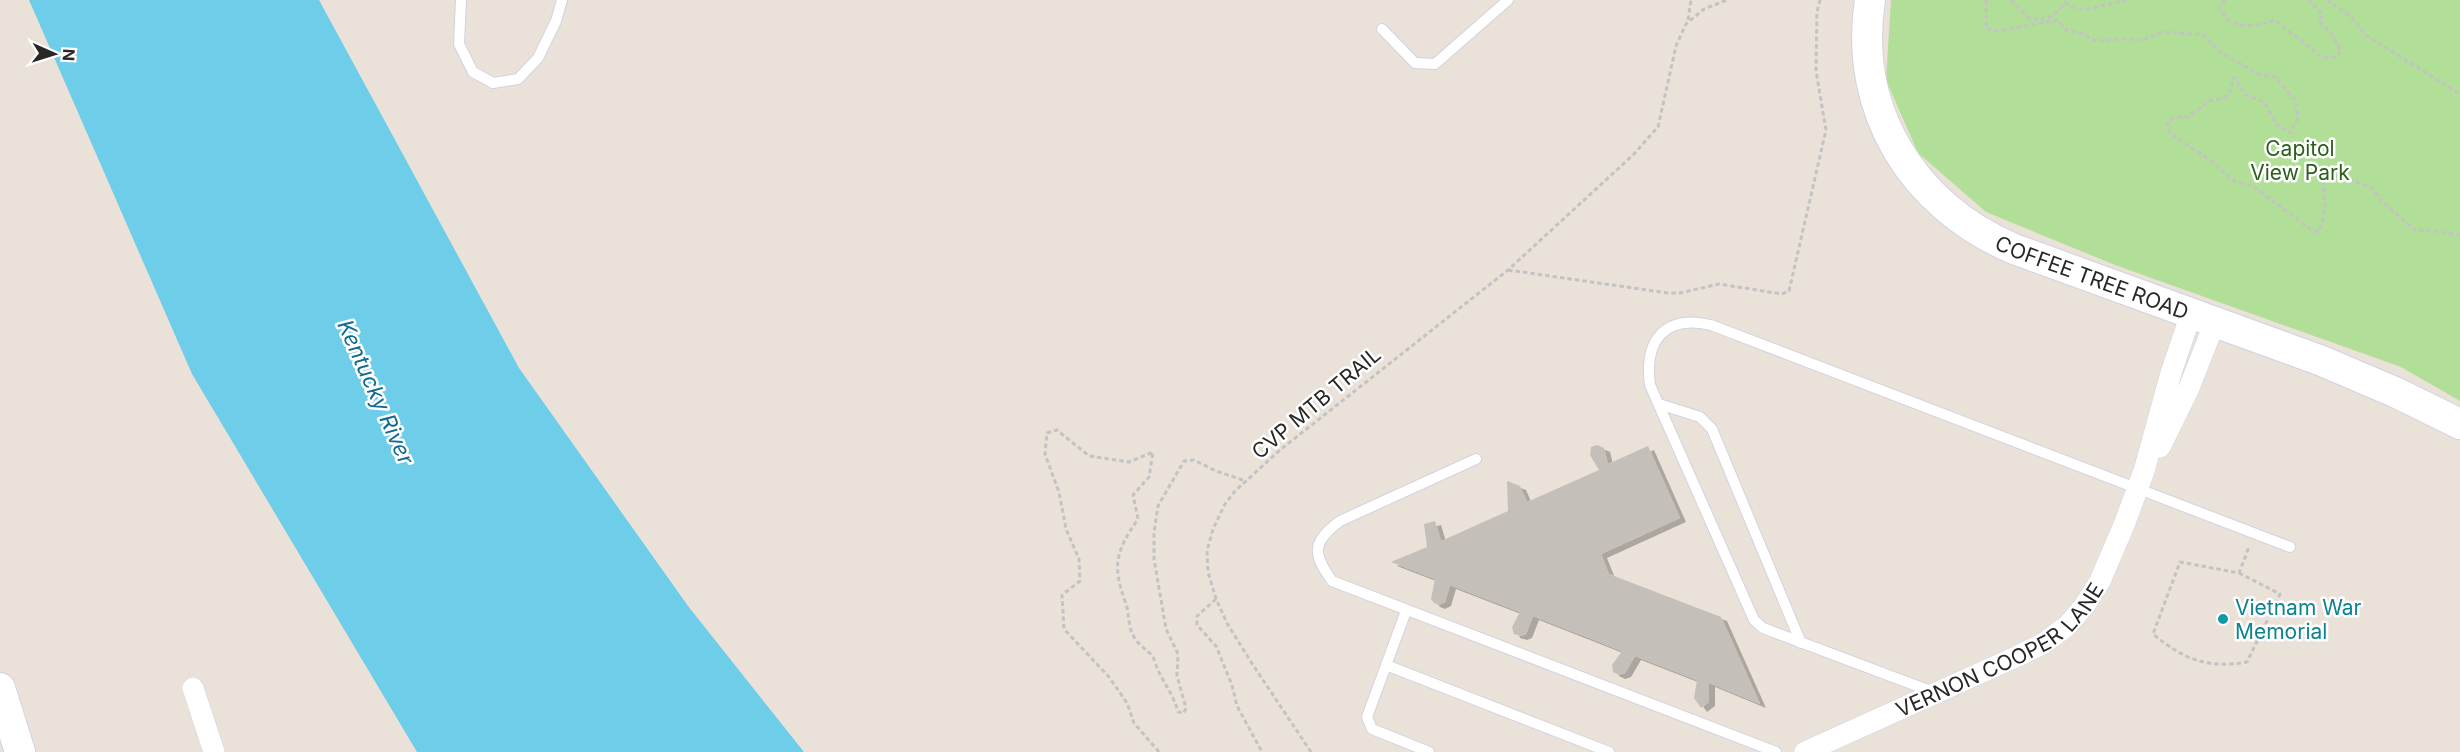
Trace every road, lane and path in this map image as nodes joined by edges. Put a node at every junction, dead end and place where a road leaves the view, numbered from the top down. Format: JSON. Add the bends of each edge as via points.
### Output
{"nodes":[{"id":1,"x":461,"y":0,"type":"edge"},
{"id":2,"x":562,"y":0,"type":"edge"},
{"id":3,"x":1508,"y":0,"type":"edge"},
{"id":4,"x":1691,"y":0,"type":"edge"},
{"id":5,"x":1727,"y":0,"type":"edge"},
{"id":6,"x":1820,"y":0,"type":"edge"},
{"id":7,"x":1870,"y":0,"type":"edge"},
{"id":8,"x":1986,"y":0,"type":"edge"},
{"id":9,"x":2011,"y":0,"type":"edge"},
{"id":10,"x":2127,"y":0,"type":"edge"},
{"id":11,"x":2225,"y":0,"type":"edge"},
{"id":12,"x":2308,"y":0,"type":"edge"},
{"id":13,"x":2327,"y":0,"type":"edge"},
{"id":14,"x":1688,"y":22,"type":"junction"},
{"id":15,"x":1382,"y":29,"type":"dead end"},
{"id":16,"x":2460,"y":94,"type":"edge"},
{"id":17,"x":2460,"y":236,"type":"edge"},
{"id":18,"x":1508,"y":270,"type":"junction"},
{"id":19,"x":2203,"y":318,"type":"junction"},
{"id":20,"x":1659,"y":404,"type":"junction"},
{"id":21,"x":2460,"y":424,"type":"edge"},
{"id":22,"x":1476,"y":459,"type":"dead end"},
{"id":23,"x":1246,"y":481,"type":"junction"},
{"id":24,"x":2137,"y":490,"type":"junction"},
{"id":25,"x":2254,"y":534,"type":"junction"},
{"id":26,"x":2290,"y":547,"type":"dead end"},
{"id":27,"x":2239,"y":573,"type":"junction"},
{"id":28,"x":1216,"y":598,"type":"junction"},
{"id":29,"x":1406,"y":611,"type":"junction"},
{"id":30,"x":1801,"y":643,"type":"junction"},
{"id":31,"x":1386,"y":665,"type":"junction"},
{"id":32,"x":193,"y":687,"type":"dead end"},
{"id":33,"x":0,"y":688,"type":"edge"},
{"id":34,"x":1936,"y":693,"type":"junction"},
{"id":35,"x":20,"y":752,"type":"edge"},
{"id":36,"x":214,"y":752,"type":"edge"},
{"id":37,"x":1159,"y":752,"type":"edge"},
{"id":38,"x":1262,"y":752,"type":"edge"},
{"id":39,"x":1311,"y":752,"type":"edge"},
{"id":40,"x":1429,"y":752,"type":"edge"},
{"id":41,"x":1609,"y":752,"type":"edge"},
{"id":42,"x":1776,"y":752,"type":"edge"},
{"id":43,"x":1805,"y":752,"type":"edge"}],
"edges":[{"from":1,"to":2,"type":"lane","via":[[459,44],[473,72],[493,83],[518,79],[538,58]]},
{"from":3,"to":15,"type":"lane","via":[[1435,64],[1415,63]]},
{"from":4,"to":14,"type":"path","name":"CVP MTB TRAIL"},
{"from":5,"to":14,"type":"path","via":[[1704,9]]},
{"from":6,"to":18,"type":"path","via":[[1816,70],[1826,130],[1789,291],[1782,294],[1719,284],[1668,293]]},
{"from":7,"to":19,"type":"street","name":"COFFEE TREE ROAD","via":[[1868,52],[1878,108],[1896,149],[1939,203],[2004,245]]},
{"from":8,"to":17,"type":"path","via":[[1986,29],[1998,31],[2057,20],[2066,30],[2096,42],[2142,40],[2163,32],[2204,35],[2219,51],[2258,74],[2275,77],[2296,101],[2298,117],[2291,133],[2278,126],[2264,102],[2246,95],[2234,77],[2225,98],[2209,101],[2189,117],[2174,117],[2167,124],[2170,133],[2234,181],[2253,186],[2318,232],[2326,203],[2322,176],[2330,174],[2373,188],[2380,200],[2416,231]]},
{"from":9,"to":10,"type":"path","via":[[2030,19],[2045,20],[2065,3],[2088,9]]},
{"from":11,"to":12,"type":"path","via":[[2220,5],[2221,12],[2232,23],[2257,26],[2275,20],[2323,58],[2336,57],[2341,51],[2330,31],[2319,22],[2323,14]]},
{"from":13,"to":16,"type":"path","via":[[2350,16],[2366,35]]},
{"from":14,"to":18,"type":"path","name":"CVP MTB TRAIL","via":[[1676,46],[1658,127],[1633,155]]},
{"from":18,"to":23,"type":"path","name":"CVP MTB TRAIL","via":[[1402,351]]},
{"from":19,"to":21,"type":"street","name":"COFFEE TREE ROAD","via":[[2358,376]]},
{"from":19,"to":24,"type":"street","name":"VERNON COOPER LANE","via":[[2171,373]]},
{"from":20,"to":24,"type":"lane","via":[[1650,385],[1648,365],[1653,345],[1664,330],[1694,321]]},
{"from":20,"to":30,"type":"lane","via":[[1754,620],[1763,628]]},
{"from":20,"to":30,"type":"lane","via":[[1700,417],[1712,429]]},
{"from":22,"to":29,"type":"lane","via":[[1340,520],[1323,534],[1317,551],[1332,581]]},
{"from":23,"to":28,"type":"path","name":"CVP MTB TRAIL","via":[[1225,504],[1207,551]]},
{"from":23,"to":37,"type":"path","via":[[1194,460],[1184,461],[1158,506],[1155,570],[1166,629],[1178,654],[1177,676],[1186,708],[1181,713],[1153,657],[1134,638],[1118,573],[1124,540],[1138,519],[1133,495],[1149,477],[1153,452],[1129,462],[1089,456],[1057,430],[1047,433],[1045,454],[1059,492],[1066,529],[1079,559],[1080,581],[1062,595],[1064,629],[1109,676],[1127,703],[1134,723]]},
{"from":24,"to":25,"type":"lane"},
{"from":24,"to":34,"type":"street","name":"VERNON COOPER LANE","via":[[2100,581],[2067,626],[2044,643]]},
{"from":25,"to":26,"type":"lane"},
{"from":25,"to":27,"type":"path"},
{"from":27,"to":27,"type":"path","via":[[2180,562],[2153,634],[2171,648],[2210,665],[2247,662],[2280,594]]},
{"from":28,"to":38,"type":"path","via":[[1197,616],[1197,625],[1216,646],[1237,706]]},
{"from":28,"to":39,"type":"path","name":"CVP MTB TRAIL","via":[[1251,662]]},
{"from":29,"to":31,"type":"lane"},
{"from":29,"to":42,"type":"lane"},
{"from":30,"to":34,"type":"lane"},
{"from":31,"to":40,"type":"lane","via":[[1367,717],[1372,729]]},
{"from":31,"to":41,"type":"lane"},
{"from":32,"to":36,"type":"street"},
{"from":33,"to":35,"type":"street"},
{"from":34,"to":43,"type":"street","name":"VERNON COOPER LANE"}]}
